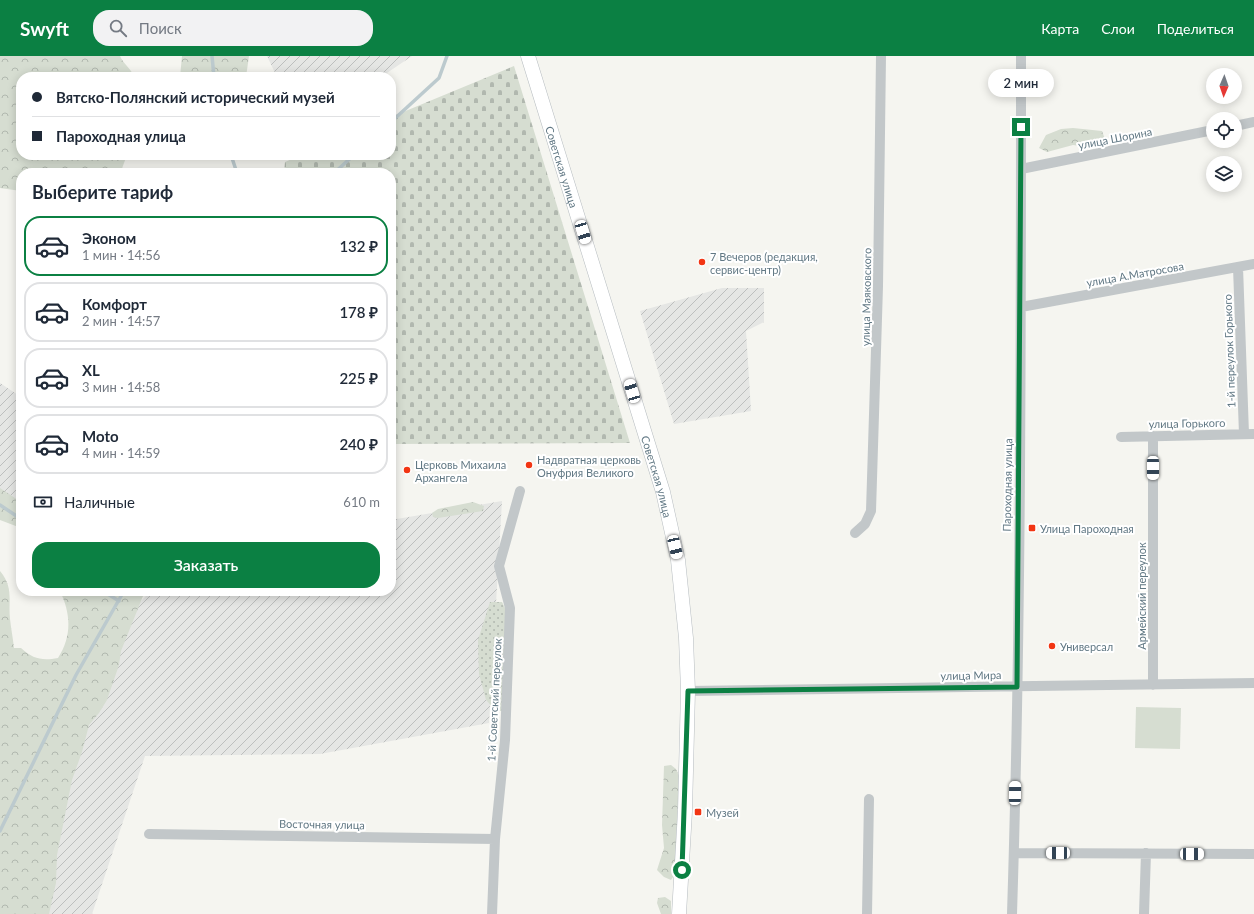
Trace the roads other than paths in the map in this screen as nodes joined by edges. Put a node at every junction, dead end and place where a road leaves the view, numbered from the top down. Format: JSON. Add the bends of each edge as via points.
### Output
{"nodes":[{"id":1,"x":528,"y":56,"type":"edge"},
{"id":2,"x":880,"y":56,"type":"edge"},
{"id":3,"x":1021,"y":56,"type":"edge"},
{"id":4,"x":1254,"y":122,"type":"edge"},
{"id":5,"x":1242,"y":125,"type":"edge"},
{"id":6,"x":1206,"y":131,"type":"edge"},
{"id":7,"x":1021,"y":169,"type":"junction"},
{"id":8,"x":1254,"y":264,"type":"edge"},
{"id":9,"x":1238,"y":267,"type":"junction"},
{"id":10,"x":1021,"y":307,"type":"junction"},
{"id":11,"x":1249,"y":434,"type":"edge"},
{"id":12,"x":1120,"y":436,"type":"dead end"},
{"id":13,"x":1153,"y":436,"type":"junction"},
{"id":14,"x":520,"y":490,"type":"dead end"},
{"id":15,"x":855,"y":533,"type":"dead end"},
{"id":16,"x":1254,"y":683,"type":"edge"},
{"id":17,"x":1153,"y":685,"type":"junction"},
{"id":18,"x":1017,"y":687,"type":"junction"},
{"id":19,"x":688,"y":691,"type":"junction"},
{"id":20,"x":869,"y":799,"type":"dead end"},
{"id":21,"x":149,"y":834,"type":"dead end"},
{"id":22,"x":495,"y":838,"type":"junction"},
{"id":23,"x":1014,"y":853,"type":"junction"},
{"id":24,"x":1146,"y":853,"type":"junction"},
{"id":25,"x":1254,"y":854,"type":"edge"},
{"id":26,"x":492,"y":914,"type":"edge"},
{"id":27,"x":679,"y":914,"type":"edge"},
{"id":28,"x":867,"y":914,"type":"edge"},
{"id":29,"x":1012,"y":914,"type":"edge"},
{"id":30,"x":1144,"y":914,"type":"edge"}],
"edges":[{"from":1,"to":19,"type":"street","name":"Советская улица","via":[[663,492],[678,560],[686,638]]},
{"from":2,"to":15,"type":"street","name":"улица Маяковского","via":[[878,286],[871,511],[865,524]]},
{"from":3,"to":7,"type":"street","name":"Пароходная улица"},
{"from":4,"to":5,"type":"street"},
{"from":6,"to":7,"type":"street","name":"улица Шорина"},
{"from":7,"to":10,"type":"street","name":"Пароходная улица"},
{"from":8,"to":9,"type":"street","name":"улица А.Матросова"},
{"from":9,"to":10,"type":"street","name":"улица А.Матросова"},
{"from":9,"to":11,"type":"street","name":"1-й переулок Горького"},
{"from":10,"to":18,"type":"street","name":"Пароходная улица"},
{"from":11,"to":13,"type":"street","name":"улица Горького"},
{"from":12,"to":13,"type":"street","name":"улица Горького"},
{"from":13,"to":17,"type":"street","name":"Армейский переулок"},
{"from":14,"to":22,"type":"street","name":"1-й Советский переулок","via":[[499,566],[510,608],[505,740]]},
{"from":16,"to":17,"type":"street","name":"улица Мира"},
{"from":17,"to":18,"type":"street","name":"улица Мира"},
{"from":18,"to":19,"type":"street","name":"улица Мира"},
{"from":18,"to":23,"type":"street","name":"Пароходная улица"},
{"from":19,"to":27,"type":"street","name":"Советская улица"},
{"from":20,"to":28,"type":"street"},
{"from":21,"to":22,"type":"street","name":"Восточная улица"},
{"from":22,"to":26,"type":"street","name":"1-й Советский переулок"},
{"from":23,"to":24,"type":"street"},
{"from":23,"to":29,"type":"street","name":"Пароходная улица"},
{"from":24,"to":25,"type":"street"},
{"from":24,"to":30,"type":"street"}]}
